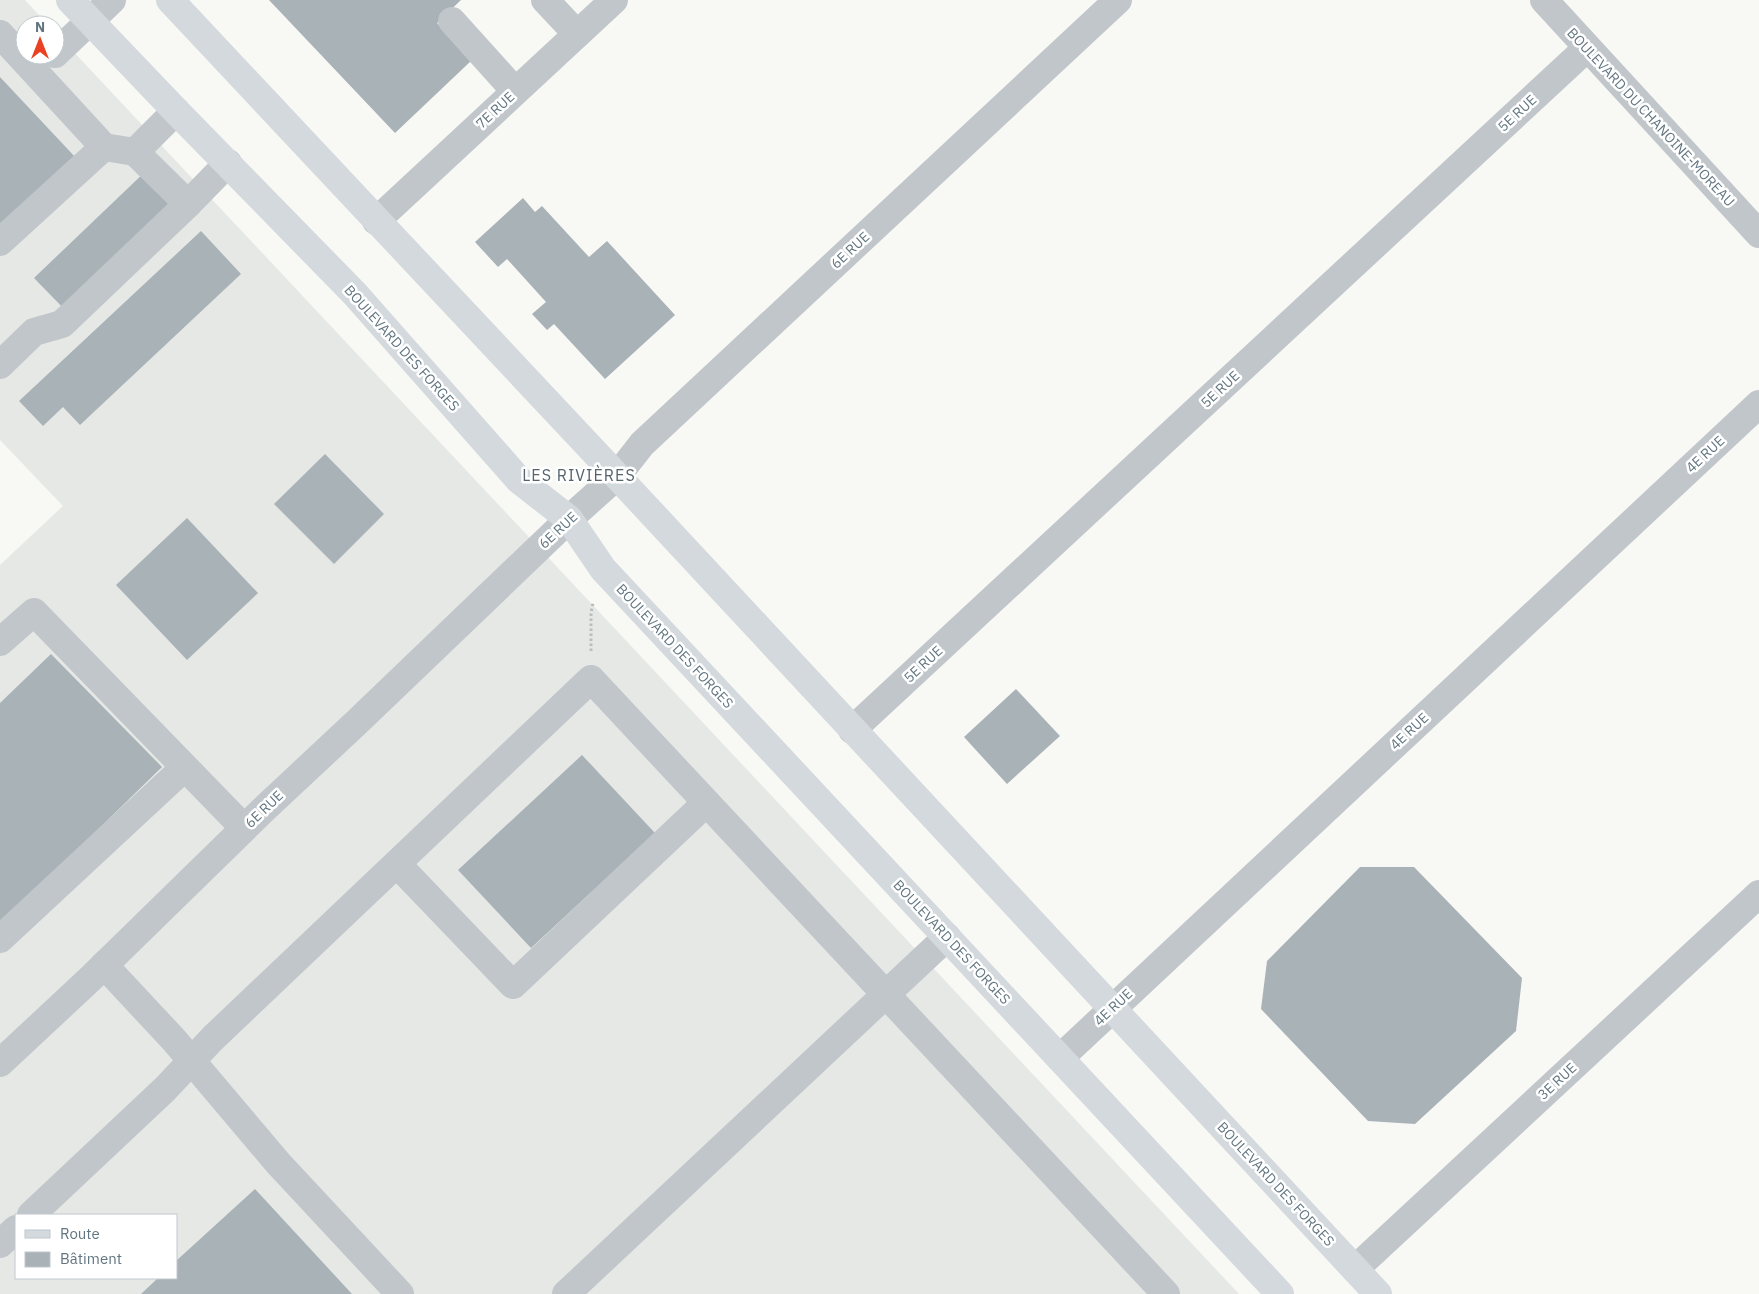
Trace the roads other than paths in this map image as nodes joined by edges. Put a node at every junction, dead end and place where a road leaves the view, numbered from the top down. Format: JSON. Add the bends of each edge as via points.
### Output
{"nodes":[{"id":1,"x":70,"y":0,"type":"edge"},
{"id":2,"x":112,"y":0,"type":"edge"},
{"id":3,"x":170,"y":0,"type":"edge"},
{"id":4,"x":545,"y":0,"type":"edge"},
{"id":5,"x":614,"y":0,"type":"edge"},
{"id":6,"x":1118,"y":0,"type":"edge"},
{"id":7,"x":1544,"y":0,"type":"edge"},
{"id":8,"x":89,"y":21,"type":"junction"},
{"id":9,"x":452,"y":21,"type":"dead end"},
{"id":10,"x":0,"y":34,"type":"edge"},
{"id":11,"x":577,"y":34,"type":"junction"},
{"id":12,"x":15,"y":42,"type":"edge"},
{"id":13,"x":65,"y":44,"type":"edge"},
{"id":14,"x":1587,"y":48,"type":"junction"},
{"id":15,"x":51,"y":65,"type":"edge"},
{"id":16,"x":515,"y":91,"type":"junction"},
{"id":17,"x":176,"y":111,"type":"junction"},
{"id":18,"x":104,"y":148,"type":"junction"},
{"id":19,"x":134,"y":152,"type":"junction"},
{"id":20,"x":228,"y":164,"type":"junction"},
{"id":21,"x":188,"y":204,"type":"junction"},
{"id":22,"x":376,"y":221,"type":"junction"},
{"id":23,"x":1759,"y":234,"type":"edge"},
{"id":24,"x":0,"y":242,"type":"edge"},
{"id":25,"x":0,"y":365,"type":"edge"},
{"id":26,"x":1759,"y":404,"type":"edge"},
{"id":27,"x":617,"y":476,"type":"junction"},
{"id":28,"x":568,"y":519,"type":"junction"},
{"id":29,"x":0,"y":642,"type":"edge"},
{"id":30,"x":852,"y":730,"type":"junction"},
{"id":31,"x":184,"y":768,"type":"junction"},
{"id":32,"x":706,"y":803,"type":"junction"},
{"id":33,"x":244,"y":828,"type":"junction"},
{"id":34,"x":397,"y":864,"type":"junction"},
{"id":35,"x":1759,"y":894,"type":"edge"},
{"id":36,"x":947,"y":937,"type":"junction"},
{"id":37,"x":0,"y":939,"type":"edge"},
{"id":38,"x":104,"y":965,"type":"junction"},
{"id":39,"x":886,"y":995,"type":"junction"},
{"id":40,"x":1112,"y":1009,"type":"junction"},
{"id":41,"x":1060,"y":1058,"type":"junction"},
{"id":42,"x":192,"y":1061,"type":"junction"},
{"id":43,"x":0,"y":1063,"type":"edge"},
{"id":44,"x":32,"y":1214,"type":"edge"},
{"id":45,"x":15,"y":1230,"type":"edge"},
{"id":46,"x":0,"y":1244,"type":"edge"},
{"id":47,"x":1355,"y":1269,"type":"junction"},
{"id":48,"x":400,"y":1294,"type":"edge"},
{"id":49,"x":566,"y":1294,"type":"edge"},
{"id":50,"x":1166,"y":1294,"type":"edge"},
{"id":51,"x":1280,"y":1294,"type":"edge"},
{"id":52,"x":1378,"y":1294,"type":"edge"}],
"edges":[{"from":1,"to":8,"type":"main road","name":"BOULEVARD DES FORGES"},
{"from":2,"to":8,"type":"street"},
{"from":3,"to":22,"type":"main road","name":"BOULEVARD DES FORGES"},
{"from":4,"to":11,"type":"street"},
{"from":5,"to":11,"type":"street","name":"7E RUE"},
{"from":6,"to":27,"type":"street","name":"6E RUE","via":[[642,444]]},
{"from":7,"to":14,"type":"street","name":"BOULEVARD DU CHANOINE-MOREAU"},
{"from":8,"to":13,"type":"street"},
{"from":8,"to":17,"type":"main road","name":"BOULEVARD DES FORGES"},
{"from":9,"to":16,"type":"street"},
{"from":10,"to":12,"type":"street"},
{"from":11,"to":16,"type":"street","name":"7E RUE"},
{"from":14,"to":23,"type":"street","name":"BOULEVARD DU CHANOINE-MOREAU"},
{"from":14,"to":30,"type":"street","name":"5E RUE"},
{"from":15,"to":18,"type":"street"},
{"from":16,"to":22,"type":"street","name":"7E RUE"},
{"from":17,"to":19,"type":"street"},
{"from":17,"to":20,"type":"main road","name":"BOULEVARD DES FORGES"},
{"from":18,"to":19,"type":"street"},
{"from":18,"to":24,"type":"street"},
{"from":19,"to":21,"type":"street"},
{"from":20,"to":21,"type":"street"},
{"from":20,"to":28,"type":"main road","name":"BOULEVARD DES FORGES","via":[[355,294],[519,480]]},
{"from":21,"to":25,"type":"street","via":[[62,324],[34,332]]},
{"from":22,"to":27,"type":"main road","name":"BOULEVARD DES FORGES"},
{"from":26,"to":40,"type":"street","name":"4E RUE"},
{"from":27,"to":28,"type":"street","name":"6E RUE"},
{"from":27,"to":30,"type":"main road","name":"BOULEVARD DES FORGES"},
{"from":28,"to":33,"type":"street","name":"6E RUE"},
{"from":28,"to":36,"type":"main road","name":"BOULEVARD DES FORGES","via":[[603,569]]},
{"from":29,"to":31,"type":"street","via":[[34,612]]},
{"from":30,"to":40,"type":"main road","name":"BOULEVARD DES FORGES"},
{"from":31,"to":33,"type":"street"},
{"from":31,"to":37,"type":"street"},
{"from":32,"to":34,"type":"street","via":[[513,985]]},
{"from":32,"to":34,"type":"street","via":[[591,680]]},
{"from":32,"to":39,"type":"street"},
{"from":33,"to":38,"type":"street","name":"6E RUE"},
{"from":34,"to":42,"type":"street"},
{"from":35,"to":47,"type":"street","name":"3E RUE"},
{"from":36,"to":39,"type":"street"},
{"from":36,"to":41,"type":"main road","name":"BOULEVARD DES FORGES"},
{"from":38,"to":42,"type":"street"},
{"from":38,"to":43,"type":"street","name":"6E RUE"},
{"from":39,"to":49,"type":"street"},
{"from":39,"to":50,"type":"street"},
{"from":40,"to":41,"type":"street","name":"4E RUE"},
{"from":40,"to":47,"type":"main road","name":"BOULEVARD DES FORGES"},
{"from":41,"to":51,"type":"main road","name":"BOULEVARD DES FORGES"},
{"from":42,"to":44,"type":"street"},
{"from":42,"to":48,"type":"street","via":[[278,1163]]},
{"from":45,"to":46,"type":"street"},
{"from":47,"to":52,"type":"main road","name":"BOULEVARD DES FORGES"}]}
